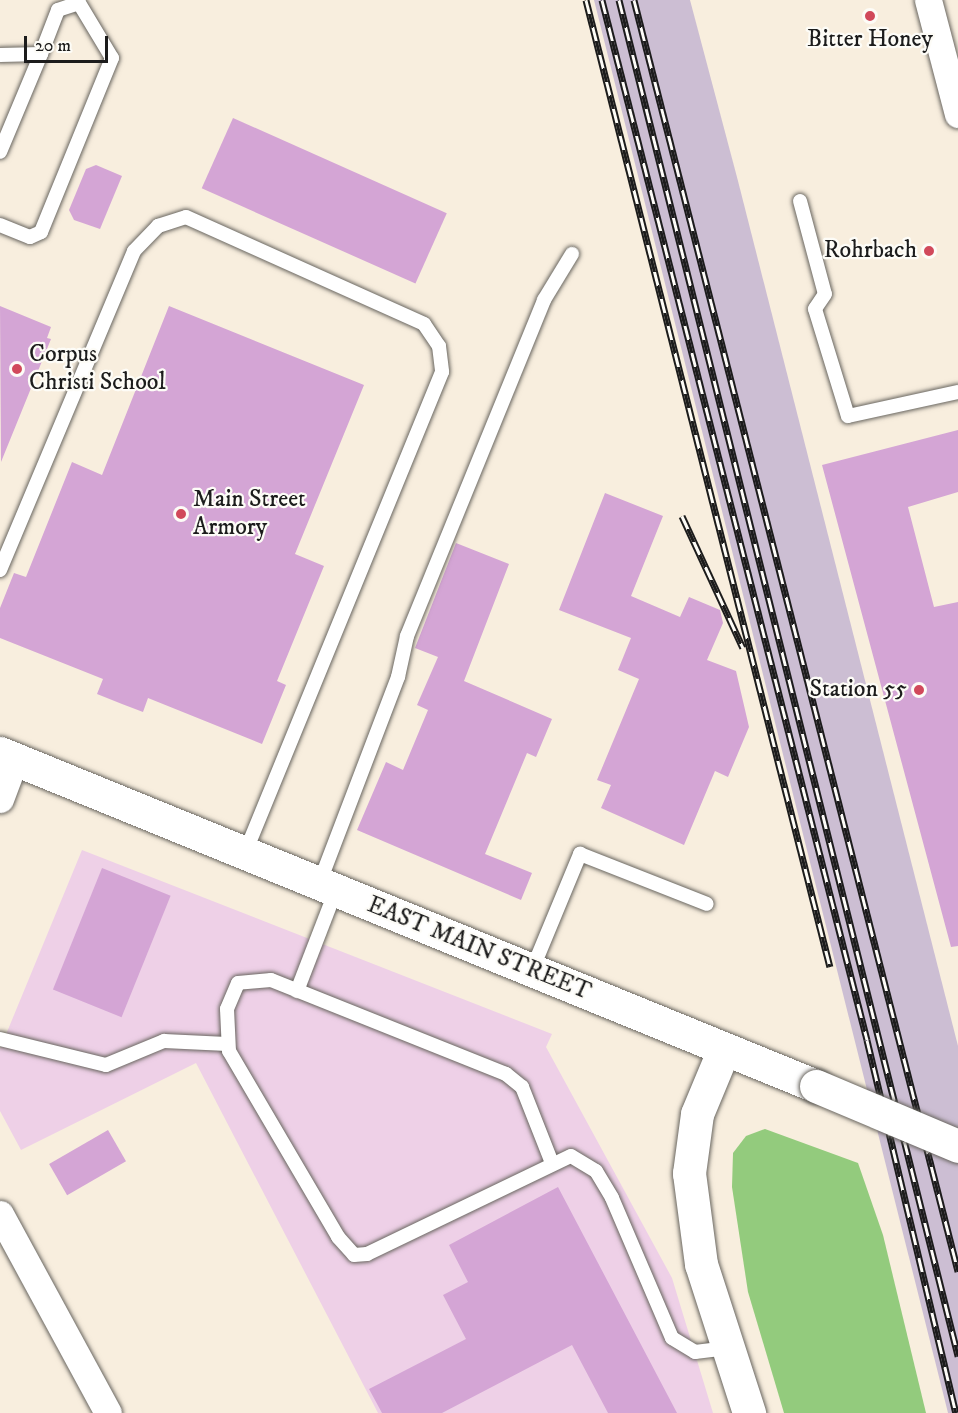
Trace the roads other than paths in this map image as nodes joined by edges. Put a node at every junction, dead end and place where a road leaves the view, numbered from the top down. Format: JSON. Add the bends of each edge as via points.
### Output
{"nodes":[{"id":1,"x":928,"y":0,"type":"edge"},
{"id":2,"x":41,"y":54,"type":"junction"},
{"id":3,"x":0,"y":55,"type":"edge"},
{"id":4,"x":951,"y":59,"type":"edge"},
{"id":5,"x":958,"y":114,"type":"edge"},
{"id":6,"x":0,"y":152,"type":"edge"},
{"id":7,"x":800,"y":201,"type":"dead end"},
{"id":8,"x":0,"y":225,"type":"edge"},
{"id":9,"x":572,"y":254,"type":"dead end"},
{"id":10,"x":958,"y":392,"type":"edge"},
{"id":11,"x":0,"y":570,"type":"edge"},
{"id":12,"x":8,"y":756,"type":"edge"},
{"id":13,"x":0,"y":799,"type":"edge"},
{"id":14,"x":245,"y":853,"type":"junction"},
{"id":15,"x":328,"y":887,"type":"junction"},
{"id":16,"x":707,"y":904,"type":"dead end"},
{"id":17,"x":532,"y":970,"type":"junction"},
{"id":18,"x":297,"y":991,"type":"junction"},
{"id":19,"x":0,"y":1039,"type":"edge"},
{"id":20,"x":227,"y":1044,"type":"junction"},
{"id":21,"x":724,"y":1049,"type":"junction"},
{"id":22,"x":958,"y":1146,"type":"edge"},
{"id":23,"x":552,"y":1163,"type":"junction"},
{"id":24,"x":0,"y":1214,"type":"edge"},
{"id":25,"x":728,"y":1348,"type":"junction"},
{"id":26,"x":108,"y":1413,"type":"edge"},
{"id":27,"x":749,"y":1413,"type":"edge"}],
"edges":[{"from":1,"to":4,"type":"street"},
{"from":2,"to":3,"type":"lane"},
{"from":2,"to":6,"type":"lane"},
{"from":2,"to":8,"type":"lane","via":[[58,10],[79,3],[112,58],[42,232],[30,237]]},
{"from":4,"to":5,"type":"street"},
{"from":7,"to":10,"type":"lane","via":[[825,294],[815,309],[848,416]]},
{"from":9,"to":15,"type":"lane","via":[[544,300],[407,636],[398,677]]},
{"from":11,"to":14,"type":"lane","via":[[134,251],[158,226],[186,217],[424,324],[439,346],[442,372]]},
{"from":12,"to":13,"type":"street"},
{"from":12,"to":14,"type":"main road","name":"EAST MAIN STREET"},
{"from":14,"to":15,"type":"main road","name":"EAST MAIN STREET"},
{"from":15,"to":17,"type":"main road","name":"EAST MAIN STREET"},
{"from":15,"to":18,"type":"lane"},
{"from":16,"to":17,"type":"lane","via":[[580,854]]},
{"from":17,"to":21,"type":"main road","name":"EAST MAIN STREET"},
{"from":18,"to":20,"type":"lane","via":[[271,980],[238,983],[227,1009]]},
{"from":18,"to":23,"type":"lane","via":[[506,1074],[522,1087]]},
{"from":19,"to":20,"type":"lane","via":[[106,1065],[164,1041]]},
{"from":20,"to":23,"type":"lane","via":[[338,1237],[354,1255],[367,1254]]},
{"from":21,"to":22,"type":"main road","name":"EAST MAIN STREET","bridge":true},
{"from":21,"to":25,"type":"main road","via":[[698,1114],[688,1173],[701,1264]]},
{"from":23,"to":25,"type":"lane","via":[[571,1156],[596,1171],[634,1244],[672,1338],[695,1352]]},
{"from":24,"to":26,"type":"street"},
{"from":25,"to":27,"type":"main road"}]}
